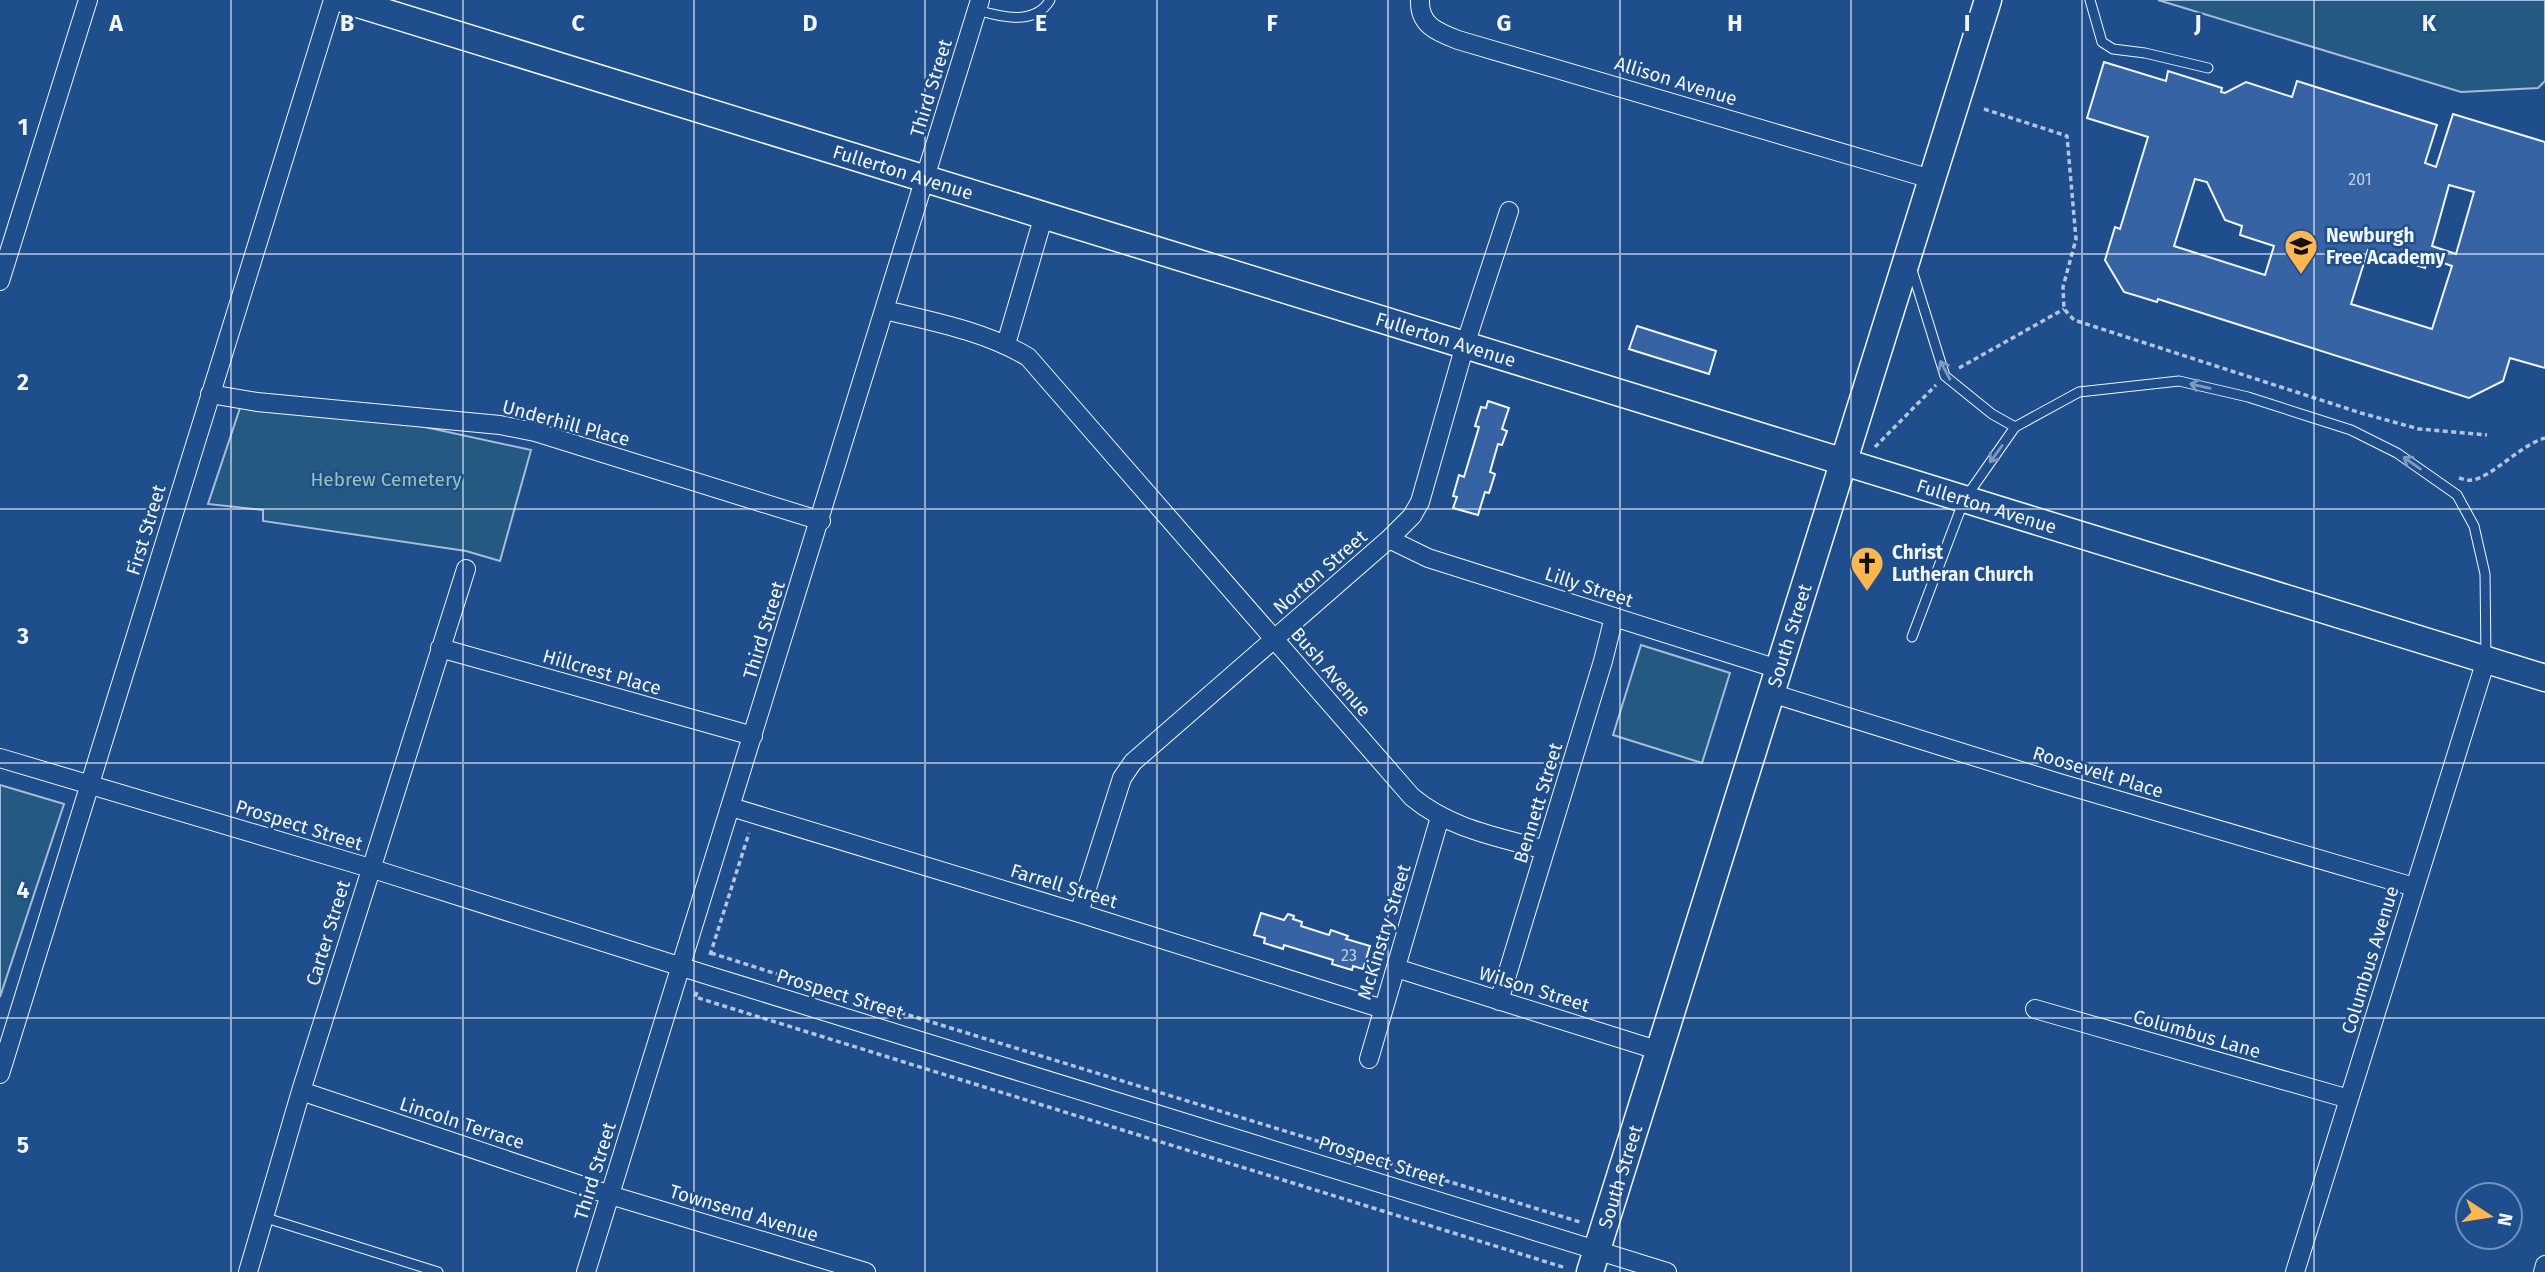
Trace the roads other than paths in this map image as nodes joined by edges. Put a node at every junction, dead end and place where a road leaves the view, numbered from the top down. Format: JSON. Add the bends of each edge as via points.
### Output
{"nodes":[{"id":1,"x":88,"y":0,"type":"edge"},
{"id":2,"x":334,"y":0,"type":"edge"},
{"id":3,"x":345,"y":0,"type":"edge"},
{"id":4,"x":1050,"y":0,"type":"edge"},
{"id":5,"x":1988,"y":0,"type":"edge"},
{"id":6,"x":2090,"y":0,"type":"edge"},
{"id":7,"x":978,"y":5,"type":"edge"},
{"id":8,"x":1420,"y":5,"type":"edge"},
{"id":9,"x":2208,"y":68,"type":"dead end"},
{"id":10,"x":925,"y":179,"type":"junction"},
{"id":11,"x":1931,"y":179,"type":"junction"},
{"id":12,"x":1509,"y":211,"type":"dead end"},
{"id":13,"x":1044,"y":215,"type":"junction"},
{"id":14,"x":1907,"y":256,"type":"junction"},
{"id":15,"x":0,"y":281,"type":"edge"},
{"id":16,"x":885,"y":310,"type":"junction"},
{"id":17,"x":1006,"y":344,"type":"junction"},
{"id":18,"x":1465,"y":345,"type":"junction"},
{"id":19,"x":210,"y":394,"type":"junction"},
{"id":20,"x":2015,"y":427,"type":"junction"},
{"id":21,"x":1843,"y":463,"type":"junction"},
{"id":22,"x":1964,"y":500,"type":"junction"},
{"id":23,"x":821,"y":521,"type":"junction"},
{"id":24,"x":1389,"y":539,"type":"junction"},
{"id":25,"x":466,"y":569,"type":"dead end"},
{"id":26,"x":1614,"y":617,"type":"junction"},
{"id":27,"x":1912,"y":637,"type":"dead end"},
{"id":28,"x":1275,"y":638,"type":"junction"},
{"id":29,"x":440,"y":648,"type":"junction"},
{"id":30,"x":2486,"y":660,"type":"junction"},
{"id":31,"x":2545,"y":678,"type":"edge"},
{"id":32,"x":1775,"y":681,"type":"junction"},
{"id":33,"x":753,"y":736,"type":"junction"},
{"id":34,"x":0,"y":758,"type":"edge"},
{"id":35,"x":89,"y":784,"type":"junction"},
{"id":36,"x":731,"y":807,"type":"junction"},
{"id":37,"x":1440,"y":817,"type":"junction"},
{"id":38,"x":1545,"y":850,"type":"junction"},
{"id":39,"x":370,"y":868,"type":"junction"},
{"id":40,"x":2414,"y":887,"type":"junction"},
{"id":41,"x":1079,"y":913,"type":"junction"},
{"id":42,"x":681,"y":967,"type":"junction"},
{"id":43,"x":1395,"y":968,"type":"junction"},
{"id":44,"x":1499,"y":1000,"type":"junction"},
{"id":45,"x":1383,"y":1009,"type":"junction"},
{"id":46,"x":2035,"y":1009,"type":"dead end"},
{"id":47,"x":1660,"y":1051,"type":"junction"},
{"id":48,"x":1368,"y":1059,"type":"dead end"},
{"id":49,"x":0,"y":1074,"type":"edge"},
{"id":50,"x":300,"y":1091,"type":"junction"},
{"id":51,"x":2348,"y":1099,"type":"junction"},
{"id":52,"x":610,"y":1195,"type":"junction"},
{"id":53,"x":262,"y":1217,"type":"junction"},
{"id":54,"x":1584,"y":1263,"type":"edge"},
{"id":55,"x":2545,"y":1265,"type":"edge"},
{"id":56,"x":247,"y":1272,"type":"edge"},
{"id":57,"x":438,"y":1272,"type":"edge"},
{"id":58,"x":586,"y":1272,"type":"edge"},
{"id":59,"x":866,"y":1272,"type":"edge"},
{"id":60,"x":1667,"y":1272,"type":"edge"},
{"id":61,"x":2295,"y":1272,"type":"edge"},
{"id":62,"x":2543,"y":1272,"type":"edge"}],
"edges":[{"from":1,"to":15,"type":"street"},
{"from":2,"to":19,"type":"street","name":"First Street"},
{"from":3,"to":10,"type":"street","name":"Fullerton Avenue"},
{"from":4,"to":7,"type":"lane","via":[[1037,15],[1024,17],[1001,16]]},
{"from":5,"to":11,"type":"street","name":"South Street"},
{"from":6,"to":9,"type":"lane","via":[[2102,42]]},
{"from":7,"to":10,"type":"street","name":"Third Street"},
{"from":8,"to":11,"type":"street","name":"Allison Avenue","via":[[1424,21],[1434,31],[1458,40]]},
{"from":10,"to":13,"type":"street","name":"Fullerton Avenue"},
{"from":10,"to":16,"type":"street","name":"Third Street"},
{"from":11,"to":14,"type":"street","name":"South Street"},
{"from":12,"to":18,"type":"street","name":"Norton Street"},
{"from":13,"to":17,"type":"street"},
{"from":13,"to":18,"type":"street","name":"Fullerton Avenue"},
{"from":20,"to":14,"type":"lane","one_way":true,"via":[[1945,376]]},
{"from":14,"to":21,"type":"street","name":"South Street"},
{"from":16,"to":17,"type":"street","name":"Bush Avenue"},
{"from":16,"to":23,"type":"street","name":"Third Street"},
{"from":17,"to":28,"type":"street","name":"Bush Avenue","via":[[1028,357]]},
{"from":18,"to":21,"type":"street","name":"Fullerton Avenue"},
{"from":18,"to":24,"type":"street","name":"Norton Street","via":[[1420,502]]},
{"from":19,"to":23,"type":"street","name":"Underhill Place","via":[[512,427]]},
{"from":19,"to":35,"type":"street","name":"First Street"},
{"from":20,"to":22,"type":"lane","one_way":true},
{"from":30,"to":20,"type":"lane","one_way":true,"via":[[2485,574],[2474,526],[2457,495],[2405,458],[2351,430],[2248,397],[2179,381],[2079,392]]},
{"from":21,"to":22,"type":"street","name":"Fullerton Avenue"},
{"from":21,"to":32,"type":"street","name":"South Street"},
{"from":22,"to":27,"type":"lane"},
{"from":22,"to":30,"type":"street","name":"Fullerton Avenue"},
{"from":23,"to":33,"type":"street","name":"Third Street"},
{"from":24,"to":26,"type":"street","name":"Lilly Street","via":[[1428,558]]},
{"from":24,"to":28,"type":"street","name":"Norton Street"},
{"from":25,"to":29,"type":"street","name":"Carter Street"},
{"from":26,"to":32,"type":"street","name":"Lilly Street"},
{"from":26,"to":38,"type":"street","name":"Bennett Street"},
{"from":28,"to":37,"type":"street","name":"Bush Avenue","via":[[1412,797]]},
{"from":28,"to":41,"type":"street","name":"Norton Street","via":[[1133,762],[1122,778]]},
{"from":29,"to":33,"type":"street","name":"Hillcrest Place"},
{"from":29,"to":39,"type":"street","name":"Carter Street"},
{"from":30,"to":31,"type":"street","name":"Fullerton Avenue"},
{"from":30,"to":40,"type":"street","name":"Columbus Avenue"},
{"from":32,"to":40,"type":"street","name":"Roosevelt Place","via":[[2056,782]]},
{"from":32,"to":47,"type":"street","name":"South Street"},
{"from":33,"to":36,"type":"street","name":"Third Street"},
{"from":34,"to":35,"type":"street","name":"Prospect Street"},
{"from":35,"to":39,"type":"street","name":"Prospect Street"},
{"from":35,"to":49,"type":"street","name":"First Street"},
{"from":36,"to":41,"type":"street","name":"Farrell Street"},
{"from":36,"to":42,"type":"street","name":"Third Street"},
{"from":37,"to":38,"type":"street","name":"Bush Avenue"},
{"from":37,"to":43,"type":"street","name":"McKinstry Street"},
{"from":38,"to":44,"type":"street","name":"Bennett Street"},
{"from":39,"to":42,"type":"street","name":"Prospect Street"},
{"from":39,"to":50,"type":"street","name":"Carter Street"},
{"from":40,"to":51,"type":"street","name":"Columbus Avenue"},
{"from":41,"to":45,"type":"street","name":"Farrell Street"},
{"from":42,"to":52,"type":"street","name":"Third Street"},
{"from":42,"to":54,"type":"street","name":"Prospect Street"},
{"from":43,"to":44,"type":"street","name":"Wilson Street"},
{"from":43,"to":45,"type":"street","name":"McKinstry Street"},
{"from":44,"to":47,"type":"street","name":"Wilson Street"},
{"from":45,"to":48,"type":"street","name":"McKinstry Street"},
{"from":46,"to":51,"type":"street","name":"Columbus Lane"},
{"from":47,"to":54,"type":"street","name":"South Street"},
{"from":50,"to":52,"type":"street","name":"Lincoln Terrace"},
{"from":50,"to":53,"type":"street","name":"Carter Street"},
{"from":51,"to":61,"type":"street","name":"Columbus Avenue"},
{"from":52,"to":58,"type":"street","name":"Third Street"},
{"from":52,"to":59,"type":"street","name":"Townsend Avenue"},
{"from":53,"to":56,"type":"street","name":"Carter Street"},
{"from":53,"to":57,"type":"lane"},
{"from":54,"to":60,"type":"street","name":"Prospect Street"},
{"from":55,"to":62,"type":"street"}]}
